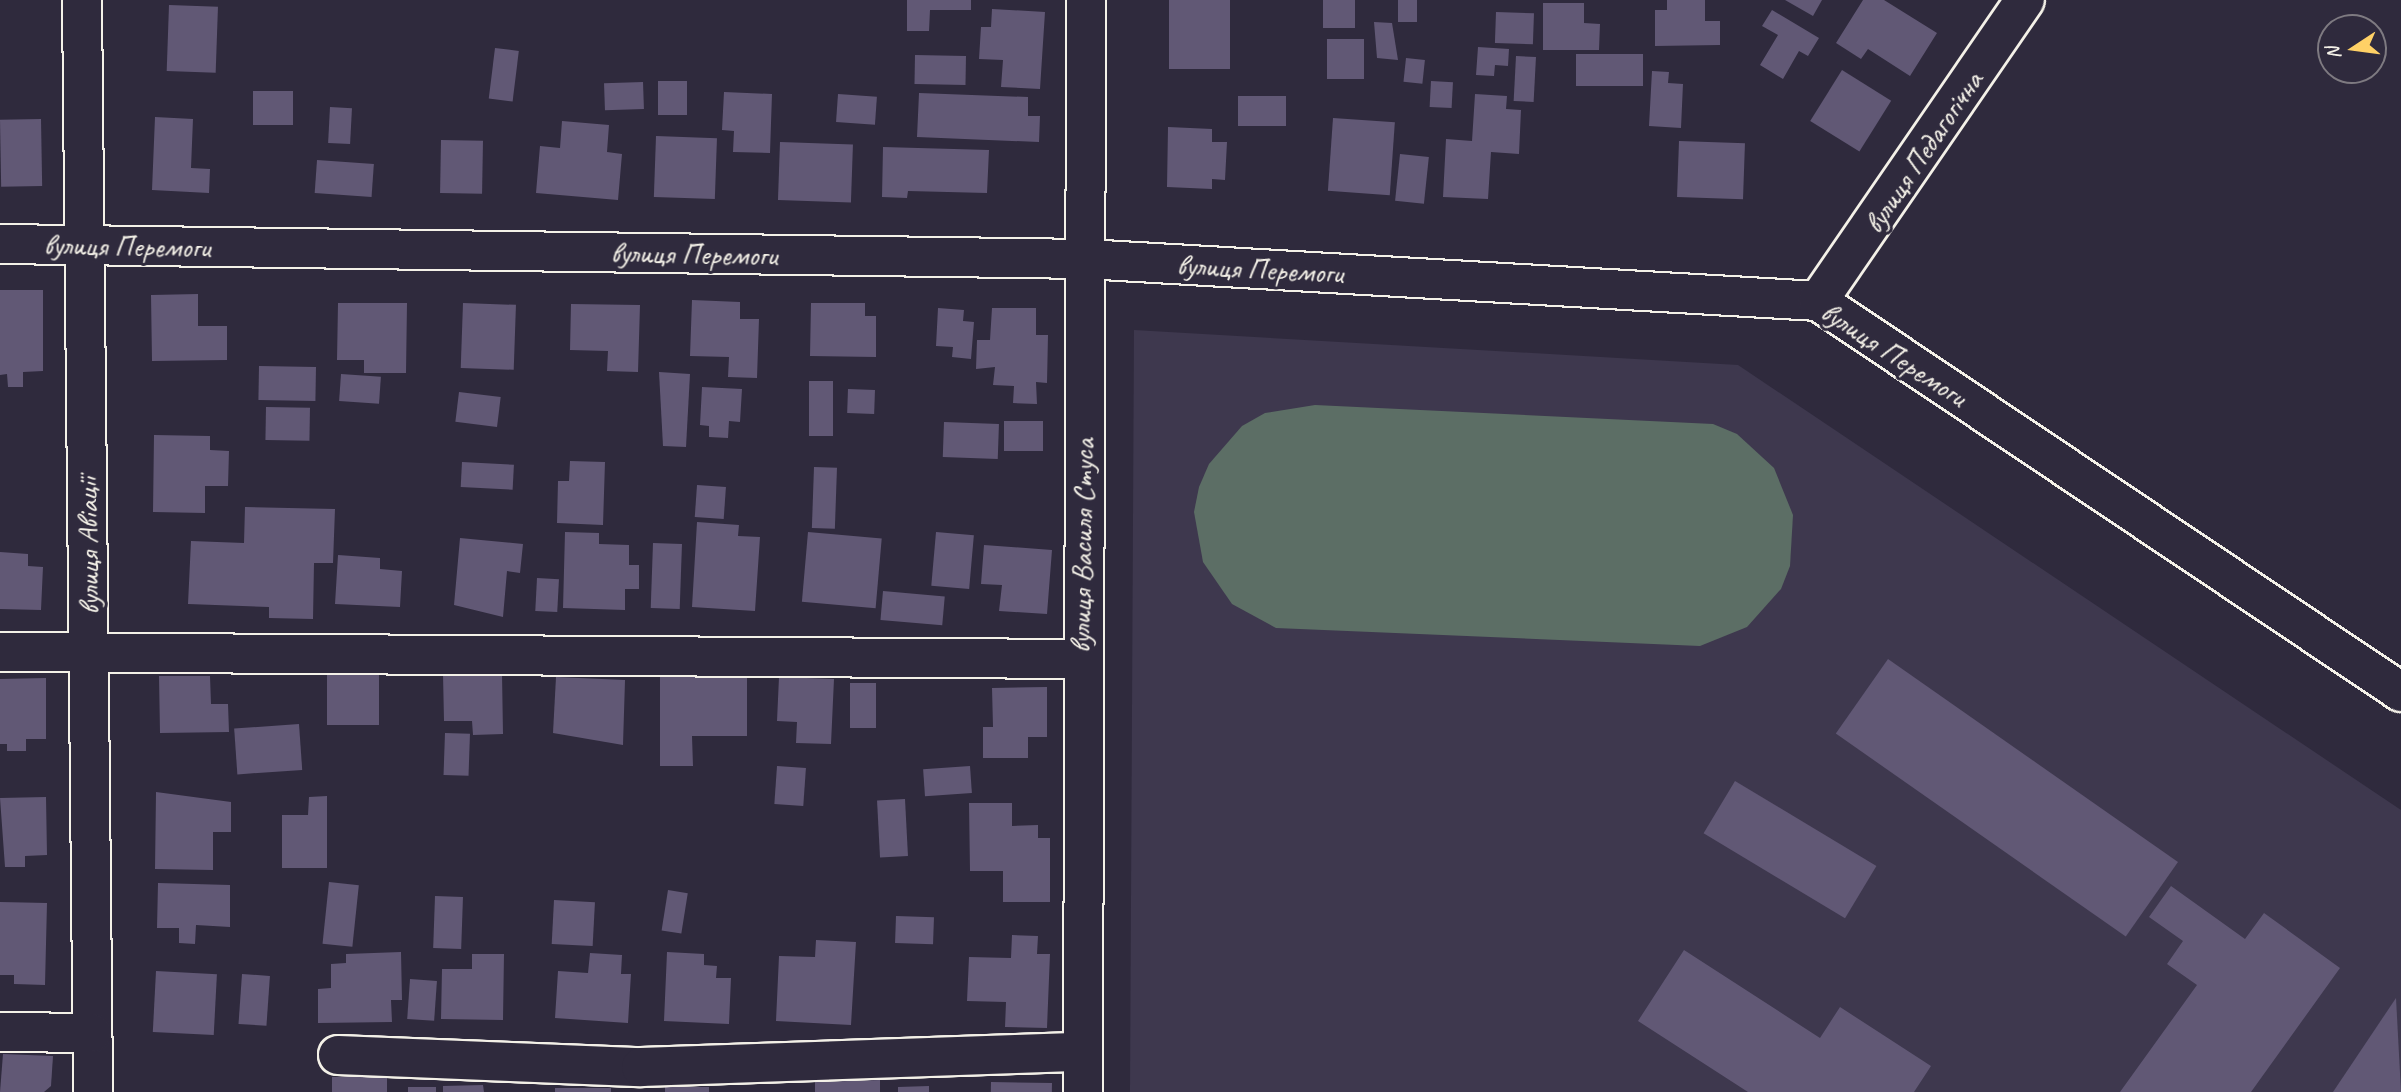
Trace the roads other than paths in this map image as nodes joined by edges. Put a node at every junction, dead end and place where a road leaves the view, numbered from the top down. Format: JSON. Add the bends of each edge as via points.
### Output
{"nodes":[{"id":1,"x":82,"y":0,"type":"edge"},
{"id":2,"x":1086,"y":0,"type":"edge"},
{"id":3,"x":2025,"y":0,"type":"edge"},
{"id":4,"x":0,"y":244,"type":"edge"},
{"id":5,"x":85,"y":246,"type":"junction"},
{"id":6,"x":1085,"y":259,"type":"junction"},
{"id":7,"x":1818,"y":302,"type":"junction"},
{"id":8,"x":0,"y":652,"type":"edge"},
{"id":9,"x":89,"y":653,"type":"junction"},
{"id":10,"x":1080,"y":659,"type":"junction"},
{"id":11,"x":2401,"y":692,"type":"edge"},
{"id":12,"x":0,"y":1031,"type":"edge"},
{"id":13,"x":92,"y":1033,"type":"junction"},
{"id":14,"x":1081,"y":1052,"type":"junction"},
{"id":15,"x":338,"y":1055,"type":"dead end"},
{"id":16,"x":93,"y":1092,"type":"edge"},
{"id":17,"x":1083,"y":1092,"type":"edge"}],
"edges":[{"from":1,"to":5,"type":"street","name":"вулиця Авіації"},
{"from":2,"to":6,"type":"street","name":"вулиця Василя Стуса"},
{"from":3,"to":7,"type":"street","name":"вулиця Педагогічна"},
{"from":4,"to":5,"type":"street","name":"вулиця Перемоги"},
{"from":5,"to":6,"type":"street","name":"вулиця Перемоги"},
{"from":5,"to":9,"type":"street","name":"вулиця Авіації"},
{"from":6,"to":7,"type":"street","name":"вулиця Перемоги"},
{"from":6,"to":10,"type":"street","name":"вулиця Василя Стуса"},
{"from":7,"to":11,"type":"street","name":"вулиця Перемоги"},
{"from":8,"to":9,"type":"street"},
{"from":9,"to":10,"type":"street"},
{"from":9,"to":13,"type":"street","name":"вулиця Авіації"},
{"from":10,"to":14,"type":"street","name":"вулиця Василя Стуса"},
{"from":12,"to":13,"type":"street"},
{"from":13,"to":16,"type":"street","name":"вулиця Авіації"},
{"from":14,"to":15,"type":"street","via":[[641,1067]]},
{"from":14,"to":17,"type":"street","name":"вулиця Василя Стуса"}]}
